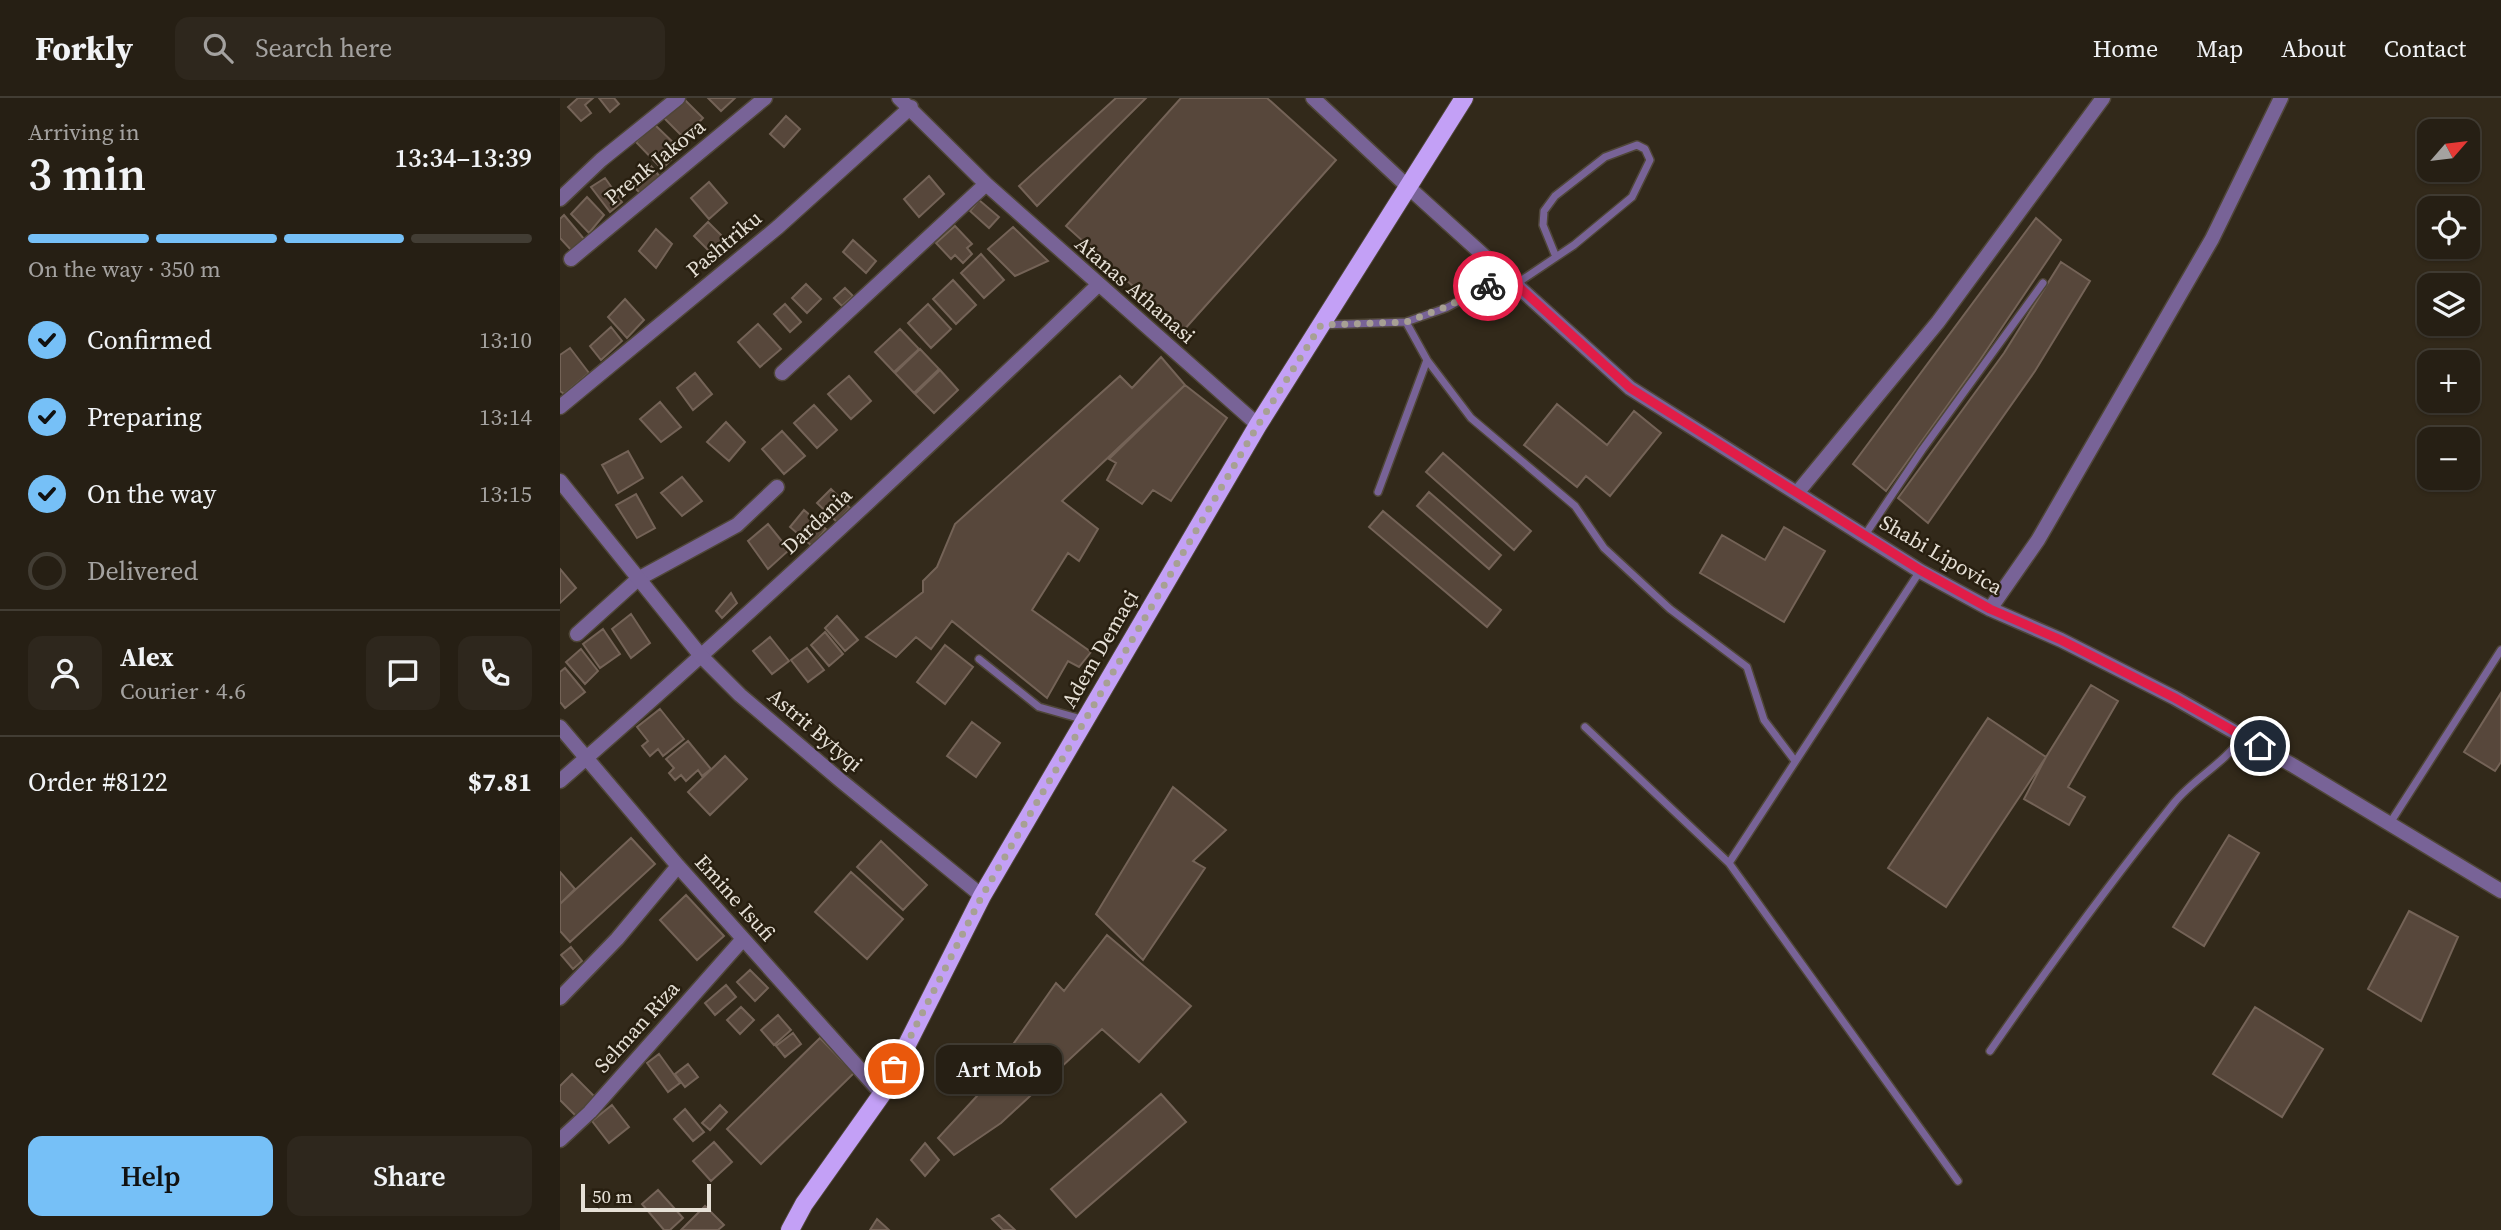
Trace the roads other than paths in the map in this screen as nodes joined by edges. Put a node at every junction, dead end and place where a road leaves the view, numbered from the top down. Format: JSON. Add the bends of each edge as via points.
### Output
{"nodes":[{"id":1,"x":678,"y":98,"type":"edge"},
{"id":2,"x":765,"y":98,"type":"edge"},
{"id":3,"x":1313,"y":98,"type":"edge"},
{"id":4,"x":1464,"y":98,"type":"edge"},
{"id":5,"x":2103,"y":98,"type":"edge"},
{"id":6,"x":2281,"y":98,"type":"edge"},
{"id":7,"x":905,"y":102,"type":"edge"},
{"id":8,"x":986,"y":184,"type":"junction"},
{"id":9,"x":1407,"y":186,"type":"junction"},
{"id":10,"x":560,"y":199,"type":"edge"},
{"id":11,"x":1556,"y":257,"type":"junction"},
{"id":12,"x":571,"y":258,"type":"dead end"},
{"id":13,"x":1512,"y":280,"type":"junction"},
{"id":14,"x":2043,"y":283,"type":"dead end"},
{"id":15,"x":1097,"y":286,"type":"junction"},
{"id":16,"x":1406,"y":322,"type":"junction"},
{"id":17,"x":1321,"y":325,"type":"junction"},
{"id":18,"x":1427,"y":360,"type":"junction"},
{"id":19,"x":782,"y":373,"type":"dead end"},
{"id":20,"x":560,"y":408,"type":"edge"},
{"id":21,"x":1258,"y":425,"type":"junction"},
{"id":22,"x":560,"y":481,"type":"edge"},
{"id":23,"x":777,"y":487,"type":"dead end"},
{"id":24,"x":1378,"y":492,"type":"dead end"},
{"id":25,"x":1797,"y":493,"type":"junction"},
{"id":26,"x":1865,"y":535,"type":"junction"},
{"id":27,"x":1920,"y":570,"type":"junction"},
{"id":28,"x":638,"y":579,"type":"junction"},
{"id":29,"x":1990,"y":609,"type":"junction"},
{"id":30,"x":576,"y":634,"type":"dead end"},
{"id":31,"x":2501,"y":650,"type":"edge"},
{"id":32,"x":701,"y":656,"type":"junction"},
{"id":33,"x":979,"y":659,"type":"dead end"},
{"id":34,"x":1085,"y":720,"type":"junction"},
{"id":35,"x":560,"y":727,"type":"edge"},
{"id":36,"x":1585,"y":727,"type":"dead end"},
{"id":37,"x":2243,"y":736,"type":"junction"},
{"id":38,"x":585,"y":759,"type":"junction"},
{"id":39,"x":1795,"y":761,"type":"junction"},
{"id":40,"x":560,"y":781,"type":"edge"},
{"id":41,"x":2389,"y":824,"type":"junction"},
{"id":42,"x":1728,"y":863,"type":"junction"},
{"id":43,"x":678,"y":866,"type":"junction"},
{"id":44,"x":2499,"y":885,"type":"edge"},
{"id":45,"x":982,"y":896,"type":"junction"},
{"id":46,"x":743,"y":939,"type":"junction"},
{"id":47,"x":560,"y":998,"type":"edge"},
{"id":48,"x":1990,"y":1051,"type":"dead end"},
{"id":49,"x":882,"y":1094,"type":"junction"},
{"id":50,"x":560,"y":1140,"type":"edge"},
{"id":51,"x":1958,"y":1181,"type":"dead end"},
{"id":52,"x":789,"y":1230,"type":"edge"}],
"edges":[{"from":1,"to":10,"type":"street"},
{"from":2,"to":12,"type":"street","name":"Prenk Jakova"},
{"from":3,"to":9,"type":"street","name":"Shabi Lipovica"},
{"from":4,"to":9,"type":"main road","name":"Adem Demaçi"},
{"from":5,"to":25,"type":"street","via":[[1938,322]]},
{"from":6,"to":29,"type":"street","via":[[2212,239],[2038,540]]},
{"from":7,"to":8,"type":"street","name":"Atanas Athanasi"},
{"from":7,"to":20,"type":"street","name":"Pashtriku","via":[[778,227]]},
{"from":8,"to":15,"type":"street","name":"Atanas Athanasi"},
{"from":8,"to":19,"type":"street"},
{"from":9,"to":13,"type":"street","name":"Shabi Lipovica"},
{"from":9,"to":17,"type":"main road","name":"Adem Demaçi"},
{"from":11,"to":11,"type":"lane","via":[[1632,197],[1650,160],[1645,149],[1637,145],[1605,156],[1555,196],[1544,211],[1543,225]]},
{"from":11,"to":13,"type":"lane"},
{"from":13,"to":16,"type":"lane"},
{"from":13,"to":25,"type":"street","name":"Shabi Lipovica","via":[[1630,388]]},
{"from":14,"to":26,"type":"lane"},
{"from":15,"to":21,"type":"street","name":"Atanas Athanasi"},
{"from":15,"to":32,"type":"street","name":"Dardania"},
{"from":16,"to":17,"type":"lane"},
{"from":16,"to":18,"type":"lane"},
{"from":17,"to":21,"type":"main road","name":"Adem Demaçi"},
{"from":18,"to":24,"type":"lane"},
{"from":18,"to":39,"type":"lane","via":[[1471,418],[1575,506],[1604,548],[1670,609],[1747,667],[1764,720]]},
{"from":21,"to":34,"type":"main road","name":"Adem Demaçi"},
{"from":22,"to":28,"type":"street","name":"Astrit Bytyqi"},
{"from":23,"to":28,"type":"street","via":[[737,525]]},
{"from":25,"to":26,"type":"street","name":"Shabi Lipovica"},
{"from":26,"to":27,"type":"street","name":"Shabi Lipovica"},
{"from":27,"to":29,"type":"street","name":"Shabi Lipovica"},
{"from":27,"to":39,"type":"lane"},
{"from":28,"to":30,"type":"street"},
{"from":28,"to":32,"type":"street","name":"Astrit Bytyqi"},
{"from":29,"to":37,"type":"street","name":"Shabi Lipovica","via":[[2061,640]]},
{"from":31,"to":41,"type":"lane"},
{"from":32,"to":38,"type":"street","name":"Dardania"},
{"from":32,"to":45,"type":"street","name":"Astrit Bytyqi","via":[[740,695]]},
{"from":33,"to":34,"type":"lane","via":[[1038,706]]},
{"from":34,"to":45,"type":"main road","name":"Adem Demaçi"},
{"from":35,"to":38,"type":"street","name":"Emine Isufi"},
{"from":36,"to":42,"type":"lane"},
{"from":37,"to":41,"type":"street","name":"Shabi Lipovica"},
{"from":37,"to":48,"type":"lane","via":[[2230,755],[2177,800],[2074,929]]},
{"from":38,"to":40,"type":"street","name":"Dardania"},
{"from":38,"to":43,"type":"street","name":"Emine Isufi"},
{"from":39,"to":42,"type":"lane"},
{"from":41,"to":44,"type":"street","name":"Shabi Lipovica"},
{"from":42,"to":51,"type":"lane"},
{"from":43,"to":46,"type":"street","name":"Emine Isufi"},
{"from":43,"to":47,"type":"street"},
{"from":45,"to":49,"type":"main road","name":"Adem Demaçi"},
{"from":46,"to":49,"type":"street","name":"Emine Isufi"},
{"from":46,"to":50,"type":"street","name":"Selman Riza"},
{"from":49,"to":52,"type":"main road","name":"Adem Demaçi"}]}
